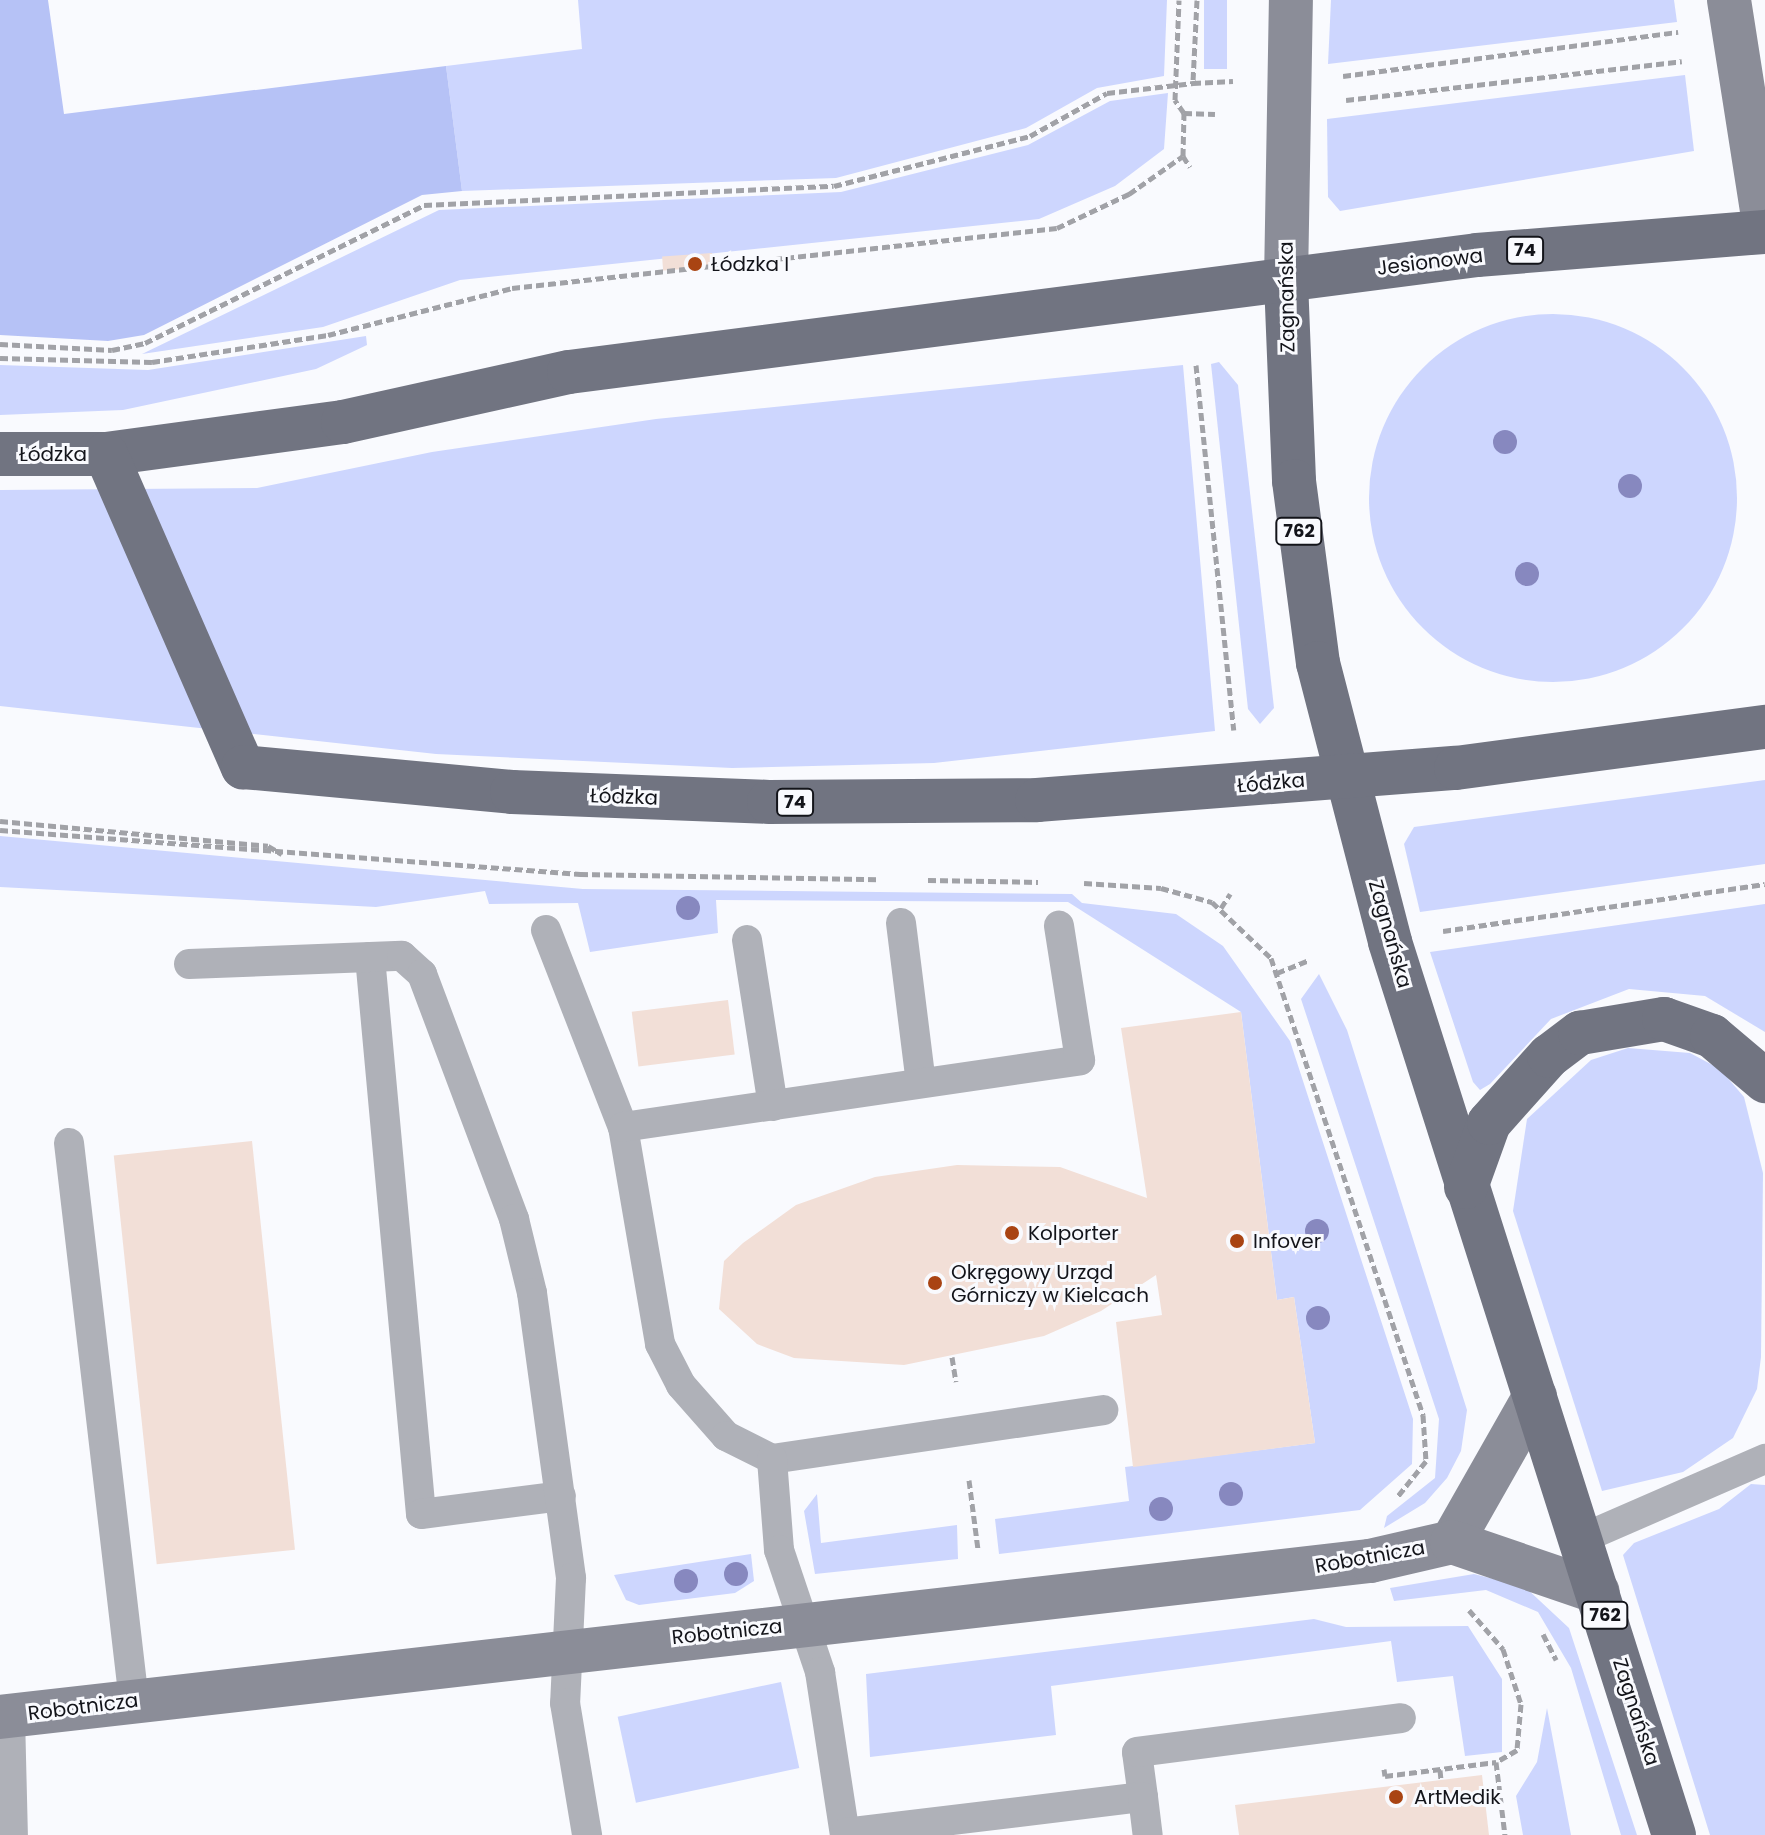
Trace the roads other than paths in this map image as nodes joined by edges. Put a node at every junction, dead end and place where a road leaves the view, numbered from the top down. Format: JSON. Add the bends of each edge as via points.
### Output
{"nodes":[{"id":1,"x":1291,"y":0,"type":"edge"},
{"id":2,"x":1729,"y":0,"type":"edge"},
{"id":3,"x":1765,"y":231,"type":"edge"},
{"id":4,"x":1286,"y":281,"type":"junction"},
{"id":5,"x":0,"y":454,"type":"edge"},
{"id":6,"x":106,"y":454,"type":"junction"},
{"id":7,"x":1765,"y":727,"type":"edge"},
{"id":8,"x":1348,"y":777,"type":"junction"},
{"id":9,"x":901,"y":923,"type":"dead end"},
{"id":10,"x":1059,"y":926,"type":"dead end"},
{"id":11,"x":546,"y":930,"type":"dead end"},
{"id":12,"x":747,"y":940,"type":"dead end"},
{"id":13,"x":370,"y":957,"type":"junction"},
{"id":14,"x":189,"y":964,"type":"dead end"},
{"id":15,"x":1765,"y":1081,"type":"edge"},
{"id":16,"x":921,"y":1083,"type":"junction"},
{"id":17,"x":773,"y":1106,"type":"junction"},
{"id":18,"x":623,"y":1127,"type":"junction"},
{"id":19,"x":69,"y":1143,"type":"dead end"},
{"id":20,"x":1466,"y":1187,"type":"junction"},
{"id":21,"x":1535,"y":1396,"type":"junction"},
{"id":22,"x":1103,"y":1410,"type":"dead end"},
{"id":23,"x":772,"y":1459,"type":"junction"},
{"id":24,"x":1765,"y":1459,"type":"edge"},
{"id":25,"x":561,"y":1496,"type":"junction"},
{"id":26,"x":1581,"y":1539,"type":"junction"},
{"id":27,"x":1452,"y":1542,"type":"junction"},
{"id":28,"x":1598,"y":1592,"type":"junction"},
{"id":29,"x":808,"y":1623,"type":"junction"},
{"id":30,"x":564,"y":1650,"type":"junction"},
{"id":31,"x":134,"y":1701,"type":"junction"},
{"id":32,"x":5,"y":1716,"type":"edge"},
{"id":33,"x":1401,"y":1718,"type":"dead end"},
{"id":34,"x":1143,"y":1797,"type":"junction"},
{"id":35,"x":845,"y":1834,"type":"edge"},
{"id":36,"x":13,"y":1835,"type":"edge"},
{"id":37,"x":587,"y":1835,"type":"edge"},
{"id":38,"x":1148,"y":1835,"type":"edge"},
{"id":39,"x":1674,"y":1835,"type":"edge"}],
"edges":[{"from":1,"to":4,"type":"street","name":"Zagnańska","number":"762"},
{"from":2,"to":3,"type":"street"},
{"from":3,"to":4,"type":"main road","name":"Jesionowa","number":"74","via":[[1477,255]]},
{"from":4,"to":6,"type":"main road","name":"Łódzka","number":"74","via":[[569,372],[343,422]]},
{"from":4,"to":8,"type":"main road","name":"Zagnańska","number":"762","via":[[1300,545],[1318,663]]},
{"from":5,"to":6,"type":"main road","name":"Łódzka","number":"74"},
{"from":6,"to":8,"type":"main road","name":"Łódzka","number":"74","via":[[243,767],[512,792],[769,802],[1037,800]]},
{"from":7,"to":8,"type":"main road","number":"74"},
{"from":8,"to":20,"type":"main road","name":"Zagnańska","number":"762"},
{"from":9,"to":16,"type":"lane"},
{"from":10,"to":16,"type":"lane","via":[[1080,1060]]},
{"from":11,"to":18,"type":"lane"},
{"from":12,"to":17,"type":"lane"},
{"from":13,"to":14,"type":"lane"},
{"from":13,"to":25,"type":"lane","via":[[402,956],[422,974],[514,1219],[539,1327]]},
{"from":13,"to":25,"type":"lane","via":[[421,1514]]},
{"from":15,"to":20,"type":"main road","via":[[1712,1036],[1664,1019],[1580,1033],[1549,1056],[1489,1123]]},
{"from":16,"to":17,"type":"lane"},
{"from":17,"to":18,"type":"lane"},
{"from":18,"to":23,"type":"lane","via":[[668,1364],[726,1436]]},
{"from":19,"to":31,"type":"lane"},
{"from":20,"to":21,"type":"main road","name":"Zagnańska","number":"762"},
{"from":21,"to":26,"type":"main road","name":"Zagnańska","number":"762"},
{"from":21,"to":27,"type":"street","name":"Robotnicza"},
{"from":22,"to":23,"type":"lane"},
{"from":23,"to":29,"type":"lane","via":[[779,1550]]},
{"from":24,"to":26,"type":"lane"},
{"from":25,"to":30,"type":"lane","via":[[571,1578]]},
{"from":26,"to":28,"type":"main road","name":"Zagnańska","number":"762"},
{"from":27,"to":28,"type":"street","name":"Robotnicza"},
{"from":27,"to":29,"type":"street","name":"Robotnicza","via":[[1370,1561]]},
{"from":28,"to":39,"type":"main road","name":"Zagnańska","number":"762"},
{"from":29,"to":30,"type":"street","name":"Robotnicza"},
{"from":29,"to":35,"type":"lane"},
{"from":30,"to":31,"type":"street","name":"Robotnicza"},
{"from":30,"to":37,"type":"lane"},
{"from":31,"to":32,"type":"street","name":"Robotnicza"},
{"from":32,"to":36,"type":"lane"},
{"from":33,"to":34,"type":"lane","via":[[1137,1752]]},
{"from":34,"to":35,"type":"lane"},
{"from":34,"to":38,"type":"lane"}]}
